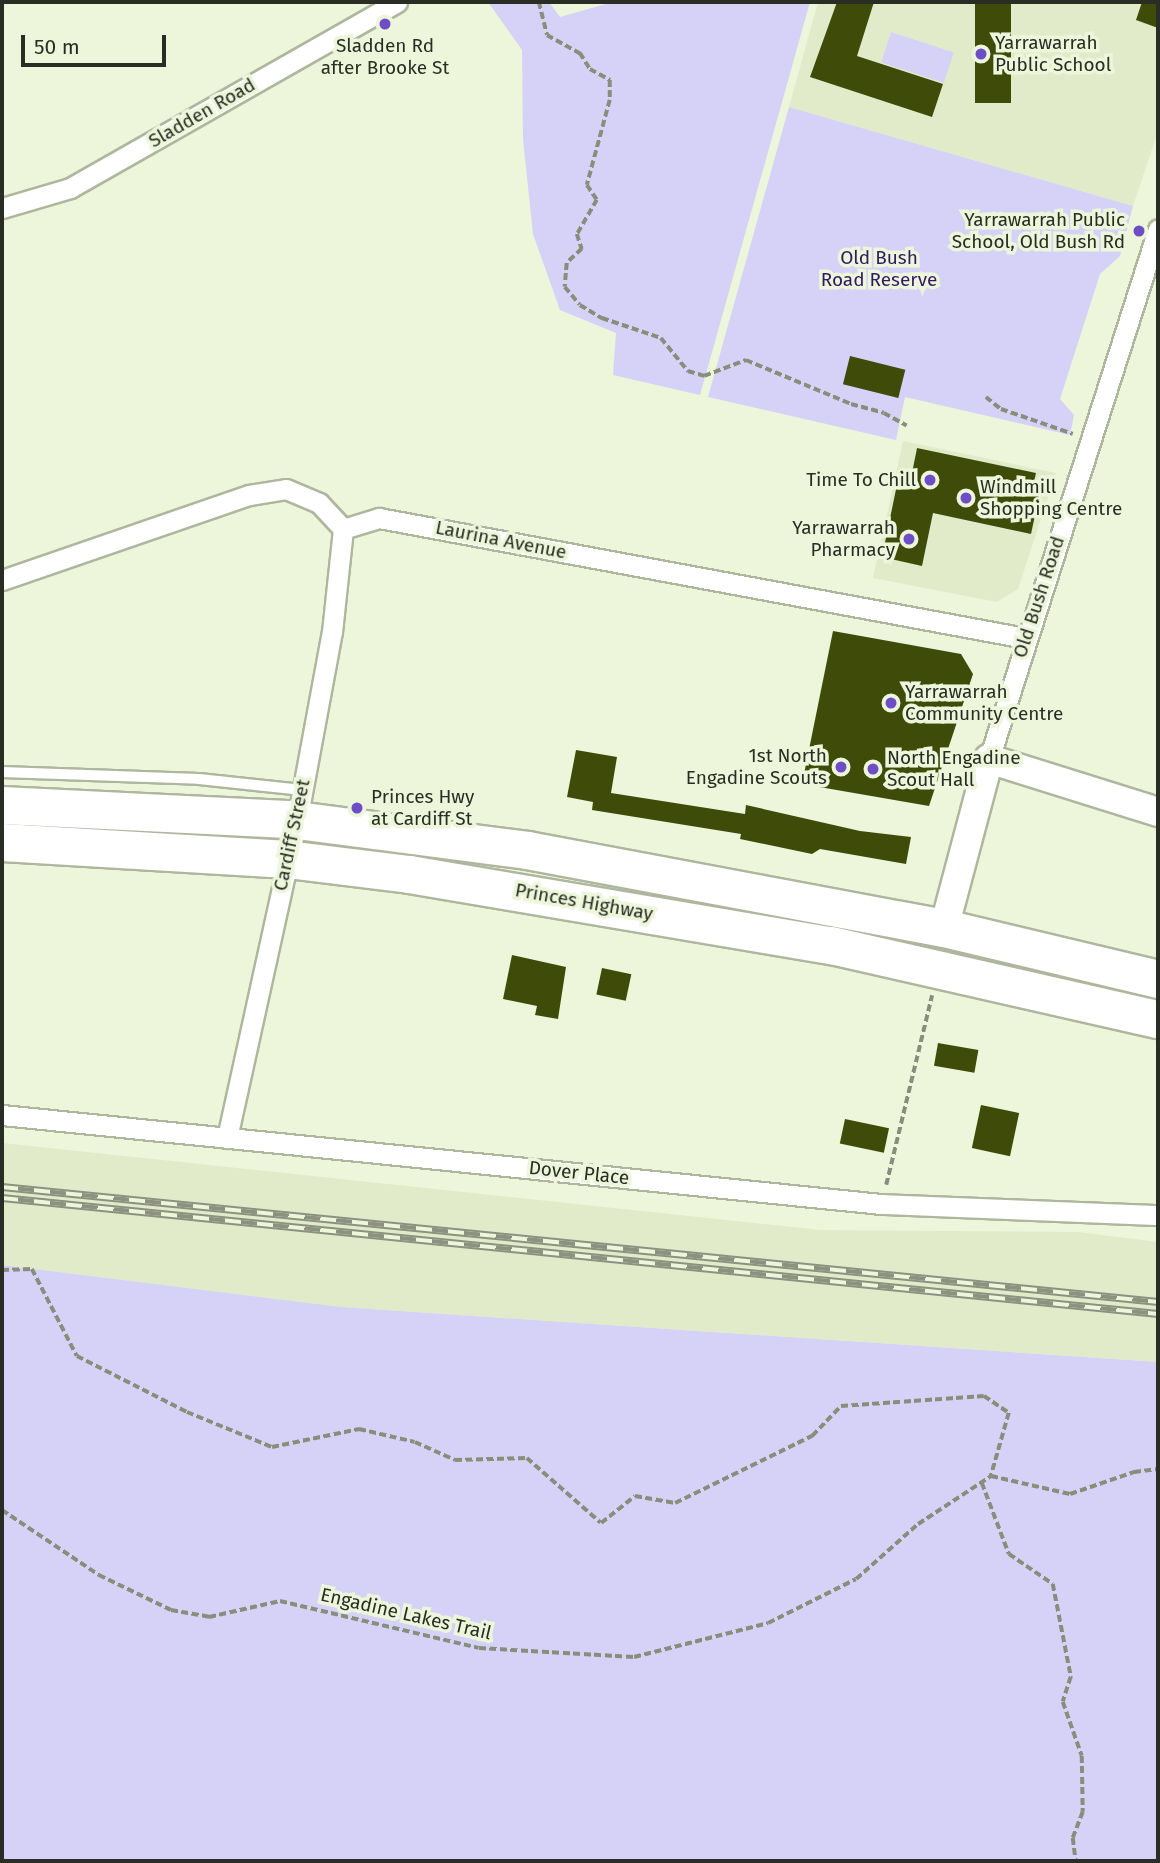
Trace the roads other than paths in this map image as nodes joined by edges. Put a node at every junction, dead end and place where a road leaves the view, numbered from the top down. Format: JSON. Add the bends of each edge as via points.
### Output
{"nodes":[{"id":1,"x":397,"y":2,"type":"edge"},
{"id":2,"x":2,"y":208,"type":"edge"},
{"id":3,"x":1158,"y":229,"type":"edge"},
{"id":4,"x":343,"y":529,"type":"junction"},
{"id":5,"x":2,"y":580,"type":"edge"},
{"id":6,"x":1025,"y":638,"type":"junction"},
{"id":7,"x":989,"y":759,"type":"junction"},
{"id":8,"x":2,"y":772,"type":"edge"},
{"id":9,"x":2,"y":804,"type":"edge"},
{"id":10,"x":300,"y":805,"type":"junction"},
{"id":11,"x":1158,"y":813,"type":"edge"},
{"id":12,"x":2,"y":842,"type":"edge"},
{"id":13,"x":287,"y":859,"type":"junction"},
{"id":14,"x":944,"y":928,"type":"junction"},
{"id":15,"x":857,"y":950,"type":"junction"},
{"id":16,"x":1158,"y":979,"type":"edge"},
{"id":17,"x":1158,"y":999,"type":"edge"},
{"id":18,"x":1158,"y":1019,"type":"edge"},
{"id":19,"x":2,"y":1115,"type":"edge"},
{"id":20,"x":227,"y":1138,"type":"junction"},
{"id":21,"x":1158,"y":1215,"type":"edge"}],
"edges":[{"from":1,"to":2,"type":"street","name":"Sladden Road","via":[[70,188]]},
{"from":3,"to":6,"type":"street","name":"Old Bush Road"},
{"from":4,"to":5,"type":"street","via":[[308,495],[276,489]]},
{"from":4,"to":6,"type":"street","name":"Laurina Avenue","via":[[379,517]]},
{"from":4,"to":10,"type":"street","name":"Cardiff Street","via":[[332,632]]},
{"from":6,"to":7,"type":"street","name":"Old Bush Road"},
{"from":7,"to":11,"type":"street"},
{"from":7,"to":14,"type":"street","name":"Old Bush Road"},
{"from":8,"to":10,"type":"lane","via":[[199,779]]},
{"from":9,"to":10,"type":"highway","name":"Princes Highway"},
{"from":10,"to":13,"type":"street","name":"Cardiff Street"},
{"from":10,"to":14,"type":"highway","name":"Princes Highway"},
{"from":12,"to":13,"type":"highway","name":"Princes Highway"},
{"from":13,"to":15,"type":"highway","name":"Princes Highway","via":[[544,895]]},
{"from":13,"to":20,"type":"street","name":"Cardiff Street"},
{"from":14,"to":15,"type":"highway","via":[[915,941]]},
{"from":14,"to":16,"type":"highway","name":"Princes Highway"},
{"from":14,"to":17,"type":"highway","via":[[959,948],[972,956]]},
{"from":15,"to":18,"type":"highway","name":"Princes Highway"},
{"from":19,"to":20,"type":"street","name":"Dover Place"},
{"from":20,"to":21,"type":"street","name":"Dover Place","via":[[882,1204]]}]}
